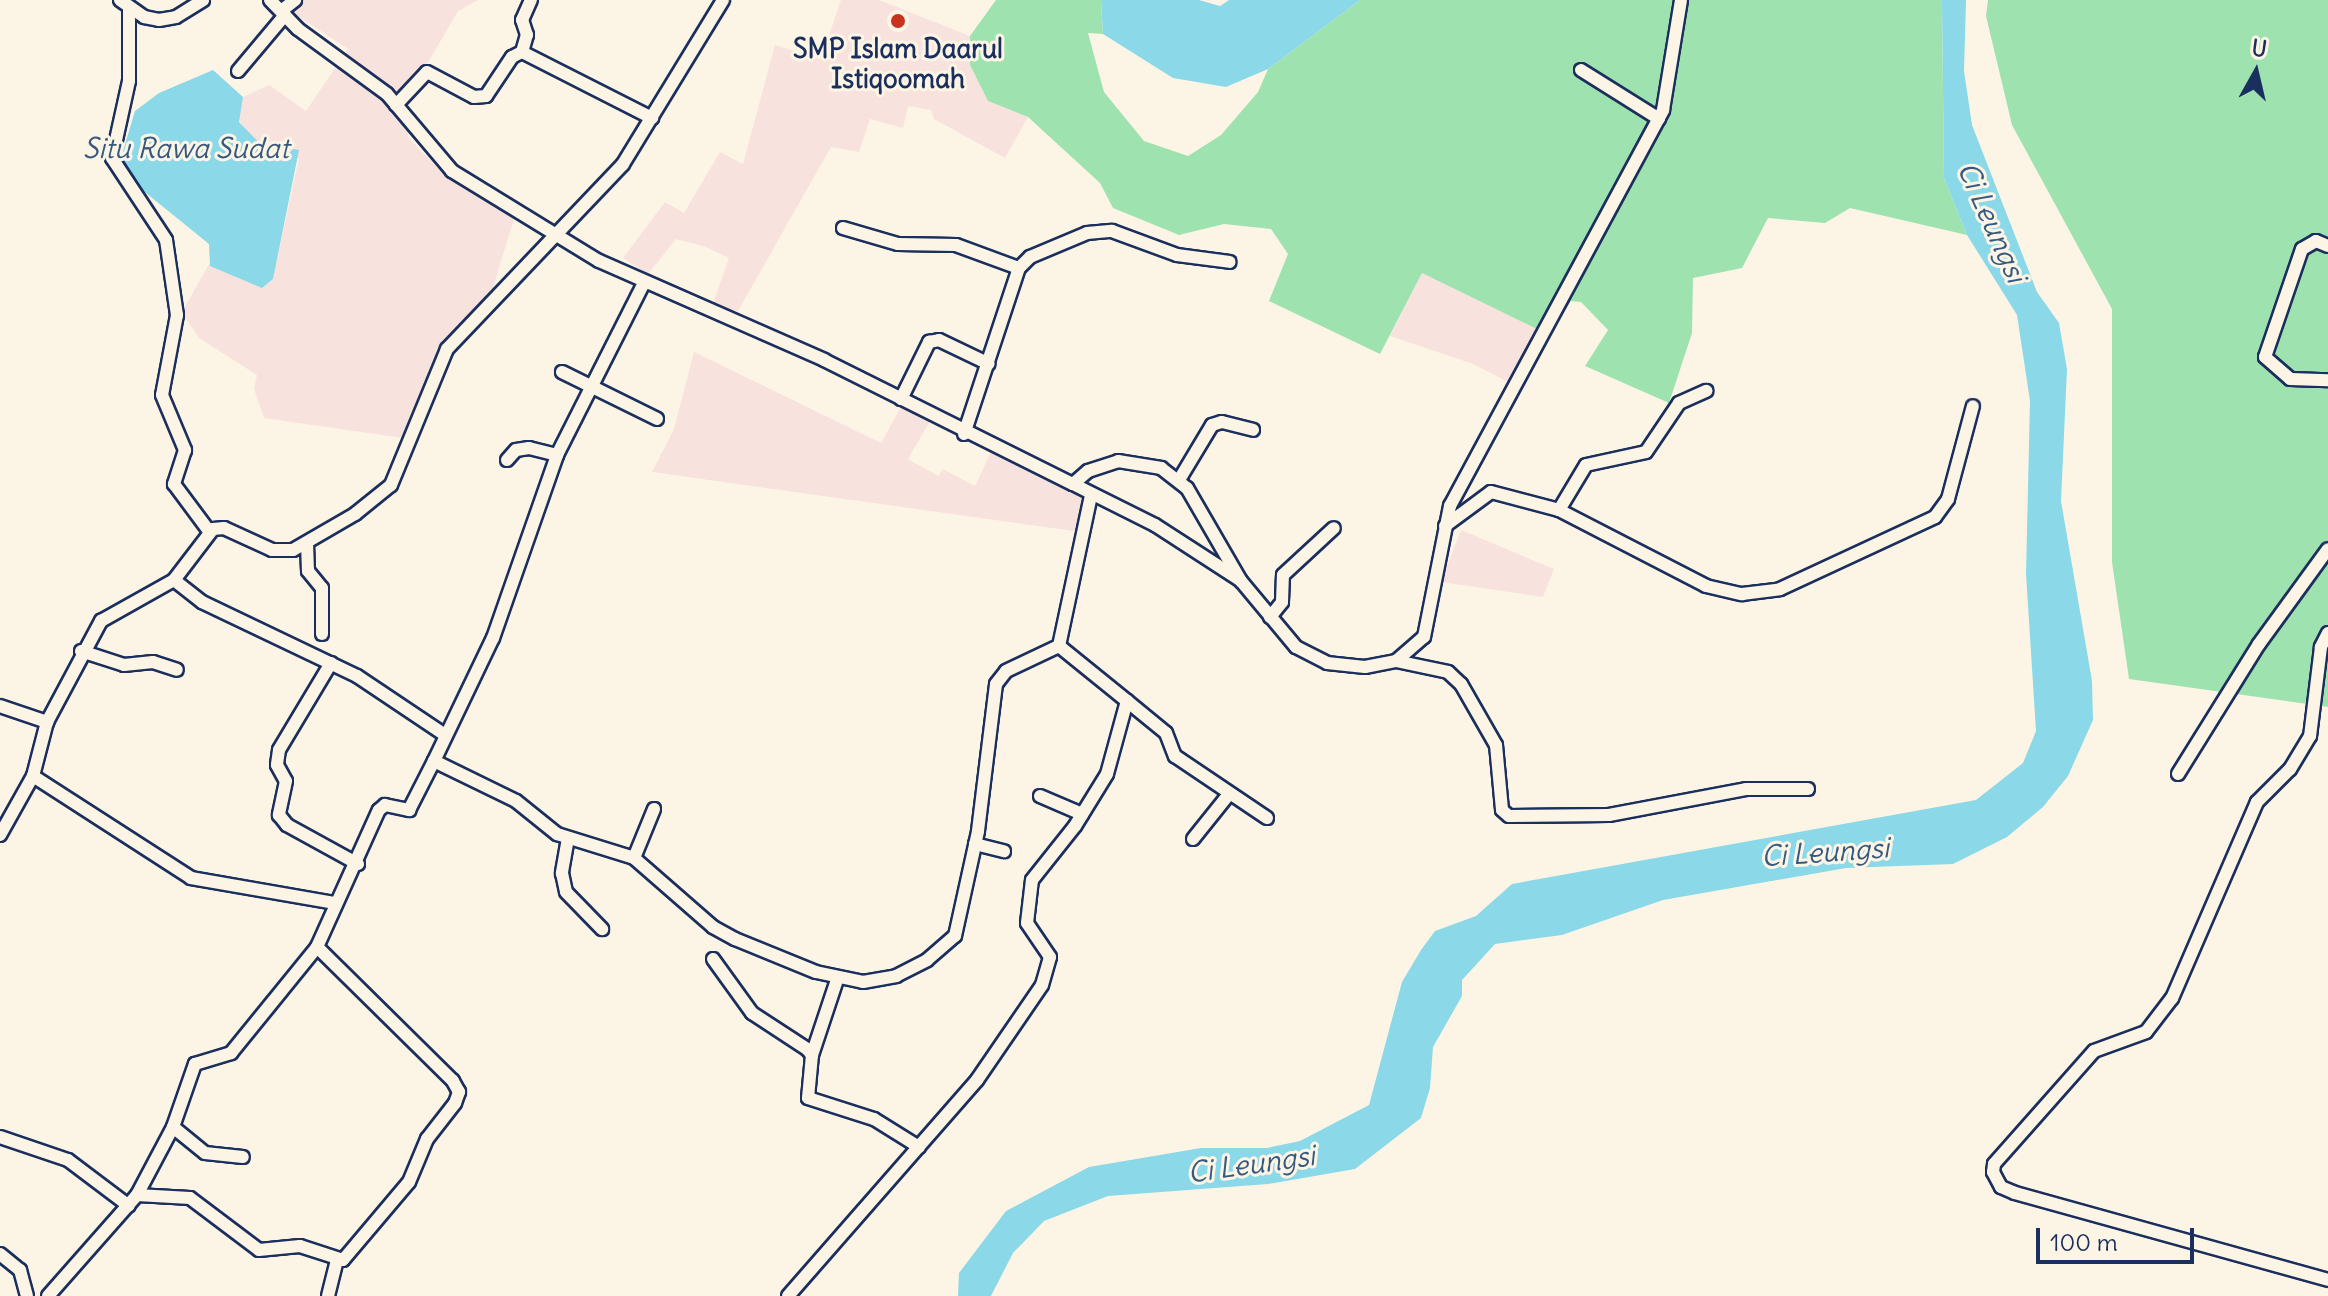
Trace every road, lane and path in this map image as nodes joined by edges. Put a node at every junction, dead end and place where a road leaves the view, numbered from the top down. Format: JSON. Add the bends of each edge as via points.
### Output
{"nodes":[{"id":1,"x":203,"y":0,"type":"edge"},
{"id":2,"x":270,"y":0,"type":"edge"},
{"id":3,"x":295,"y":0,"type":"edge"},
{"id":4,"x":531,"y":0,"type":"edge"},
{"id":5,"x":723,"y":0,"type":"edge"},
{"id":6,"x":1681,"y":0,"type":"edge"},
{"id":7,"x":124,"y":3,"type":"edge"},
{"id":8,"x":283,"y":13,"type":"junction"},
{"id":9,"x":522,"y":52,"type":"junction"},
{"id":10,"x":1581,"y":70,"type":"dead end"},
{"id":11,"x":238,"y":71,"type":"dead end"},
{"id":12,"x":396,"y":105,"type":"junction"},
{"id":13,"x":652,"y":118,"type":"junction"},
{"id":14,"x":1659,"y":119,"type":"junction"},
{"id":15,"x":843,"y":228,"type":"dead end"},
{"id":16,"x":557,"y":233,"type":"junction"},
{"id":17,"x":2328,"y":246,"type":"edge"},
{"id":18,"x":1230,"y":262,"type":"dead end"},
{"id":19,"x":1019,"y":268,"type":"junction"},
{"id":20,"x":644,"y":283,"type":"junction"},
{"id":21,"x":989,"y":364,"type":"junction"},
{"id":22,"x":562,"y":372,"type":"dead end"},
{"id":23,"x":2328,"y":380,"type":"edge"},
{"id":24,"x":592,"y":386,"type":"junction"},
{"id":25,"x":1706,"y":391,"type":"dead end"},
{"id":26,"x":901,"y":399,"type":"junction"},
{"id":27,"x":1973,"y":406,"type":"dead end"},
{"id":28,"x":657,"y":419,"type":"dead end"},
{"id":29,"x":1253,"y":430,"type":"dead end"},
{"id":30,"x":964,"y":434,"type":"junction"},
{"id":31,"x":557,"y":455,"type":"junction"},
{"id":32,"x":507,"y":460,"type":"dead end"},
{"id":33,"x":1179,"y":480,"type":"junction"},
{"id":34,"x":1073,"y":484,"type":"junction"},
{"id":35,"x":1091,"y":496,"type":"junction"},
{"id":36,"x":1559,"y":510,"type":"junction"},
{"id":37,"x":1445,"y":526,"type":"junction"},
{"id":38,"x":1334,"y":528,"type":"dead end"},
{"id":39,"x":209,"y":531,"type":"junction"},
{"id":40,"x":307,"y":543,"type":"junction"},
{"id":41,"x":2328,"y":549,"type":"edge"},
{"id":42,"x":174,"y":580,"type":"junction"},
{"id":43,"x":1241,"y":581,"type":"junction"},
{"id":44,"x":1270,"y":617,"type":"junction"},
{"id":45,"x":2328,"y":633,"type":"edge"},
{"id":46,"x":322,"y":634,"type":"dead end"},
{"id":47,"x":1059,"y":646,"type":"junction"},
{"id":48,"x":81,"y":651,"type":"junction"},
{"id":49,"x":1396,"y":661,"type":"junction"},
{"id":50,"x":331,"y":663,"type":"junction"},
{"id":51,"x":177,"y":670,"type":"dead end"},
{"id":52,"x":1127,"y":701,"type":"junction"},
{"id":53,"x":0,"y":706,"type":"edge"},
{"id":54,"x":47,"y":722,"type":"junction"},
{"id":55,"x":445,"y":735,"type":"junction"},
{"id":56,"x":434,"y":761,"type":"junction"},
{"id":57,"x":2178,"y":774,"type":"dead end"},
{"id":58,"x":33,"y":776,"type":"junction"},
{"id":59,"x":1808,"y":789,"type":"dead end"},
{"id":60,"x":1229,"y":794,"type":"junction"},
{"id":61,"x":1040,"y":796,"type":"dead end"},
{"id":62,"x":654,"y":809,"type":"dead end"},
{"id":63,"x":1082,"y":814,"type":"junction"},
{"id":64,"x":1267,"y":818,"type":"dead end"},
{"id":65,"x":0,"y":835,"type":"edge"},
{"id":66,"x":568,"y":838,"type":"junction"},
{"id":67,"x":1193,"y":839,"type":"dead end"},
{"id":68,"x":975,"y":844,"type":"junction"},
{"id":69,"x":1004,"y":851,"type":"dead end"},
{"id":70,"x":634,"y":858,"type":"junction"},
{"id":71,"x":358,"y":864,"type":"junction"},
{"id":72,"x":334,"y":903,"type":"junction"},
{"id":73,"x":602,"y":929,"type":"dead end"},
{"id":74,"x":317,"y":947,"type":"junction"},
{"id":75,"x":713,"y":959,"type":"dead end"},
{"id":76,"x":838,"y":977,"type":"junction"},
{"id":77,"x":812,"y":1055,"type":"junction"},
{"id":78,"x":173,"y":1127,"type":"junction"},
{"id":79,"x":0,"y":1137,"type":"edge"},
{"id":80,"x":919,"y":1147,"type":"junction"},
{"id":81,"x":243,"y":1157,"type":"dead end"},
{"id":82,"x":133,"y":1200,"type":"junction"},
{"id":83,"x":0,"y":1254,"type":"edge"},
{"id":84,"x":337,"y":1260,"type":"junction"},
{"id":85,"x":2328,"y":1280,"type":"edge"},
{"id":86,"x":27,"y":1296,"type":"edge"},
{"id":87,"x":48,"y":1296,"type":"edge"},
{"id":88,"x":328,"y":1296,"type":"edge"},
{"id":89,"x":788,"y":1296,"type":"edge"}],
"edges":[{"from":1,"to":7,"type":"street","via":[[167,19],[144,17]]},
{"from":2,"to":8,"type":"street"},
{"from":3,"to":8,"type":"street"},
{"from":4,"to":9,"type":"street","via":[[522,17],[527,35]]},
{"from":5,"to":13,"type":"street"},
{"from":6,"to":14,"type":"street"},
{"from":7,"to":39,"type":"street","via":[[129,81],[112,158],[166,240],[177,315],[162,395],[185,450],[174,484]]},
{"from":8,"to":11,"type":"street"},
{"from":8,"to":12,"type":"street"},
{"from":9,"to":12,"type":"street","via":[[512,57],[486,96],[474,97],[427,72]]},
{"from":9,"to":13,"type":"street"},
{"from":10,"to":14,"type":"street"},
{"from":12,"to":16,"type":"street","via":[[452,171]]},
{"from":13,"to":16,"type":"street","via":[[623,164]]},
{"from":14,"to":37,"type":"street","via":[[1457,489]]},
{"from":15,"to":19,"type":"street","via":[[898,244],[956,245]]},
{"from":16,"to":20,"type":"street"},
{"from":16,"to":40,"type":"street","via":[[447,349],[391,485]]},
{"from":17,"to":23,"type":"street","via":[[2316,241],[2302,249],[2265,357],[2290,379]]},
{"from":18,"to":19,"type":"street","via":[[1185,257],[1122,232],[1103,231],[1055,244]]},
{"from":19,"to":21,"type":"street"},
{"from":20,"to":24,"type":"street"},
{"from":20,"to":26,"type":"street"},
{"from":21,"to":26,"type":"street","via":[[939,340],[929,342]]},
{"from":21,"to":30,"type":"street"},
{"from":22,"to":24,"type":"street"},
{"from":24,"to":28,"type":"street"},
{"from":24,"to":31,"type":"street"},
{"from":25,"to":36,"type":"street","via":[[1679,403],[1646,452],[1586,465]]},
{"from":26,"to":30,"type":"street"},
{"from":27,"to":36,"type":"street","via":[[1948,499],[1935,517],[1780,589],[1742,594],[1706,586]]},
{"from":29,"to":33,"type":"street","via":[[1222,422],[1212,425]]},
{"from":30,"to":34,"type":"street"},
{"from":31,"to":32,"type":"street","via":[[529,448],[516,450]]},
{"from":31,"to":55,"type":"street","via":[[507,603]]},
{"from":33,"to":34,"type":"street","via":[[1130,461],[1088,471]]},
{"from":33,"to":43,"type":"street"},
{"from":34,"to":35,"type":"street"},
{"from":35,"to":43,"type":"street","via":[[1155,525]]},
{"from":35,"to":47,"type":"street"},
{"from":36,"to":37,"type":"street","via":[[1491,492]]},
{"from":37,"to":49,"type":"street","via":[[1428,628]]},
{"from":38,"to":44,"type":"street","via":[[1283,575],[1282,602]]},
{"from":39,"to":40,"type":"street","via":[[224,528],[272,550],[293,550]]},
{"from":39,"to":42,"type":"street"},
{"from":40,"to":46,"type":"street","via":[[308,571],[322,588]]},
{"from":41,"to":57,"type":"street","via":[[2259,644]]},
{"from":42,"to":48,"type":"street","via":[[112,612]]},
{"from":42,"to":50,"type":"street","via":[[202,602]]},
{"from":43,"to":44,"type":"street"},
{"from":44,"to":49,"type":"street","via":[[1296,647],[1327,663],[1365,667]]},
{"from":45,"to":85,"type":"street","via":[[2321,647],[2310,736],[2290,769],[2257,802],[2172,998],[2146,1032],[2094,1051],[1994,1164],[1993,1172],[2001,1187],[2015,1193]]},
{"from":47,"to":52,"type":"street"},
{"from":47,"to":68,"type":"street","via":[[998,678]]},
{"from":48,"to":51,"type":"street","via":[[124,665],[153,662]]},
{"from":48,"to":54,"type":"street"},
{"from":49,"to":59,"type":"street","via":[[1448,672],[1461,684],[1496,745],[1502,810],[1509,816],[1609,815],[1746,789]]},
{"from":50,"to":55,"type":"street"},
{"from":50,"to":71,"type":"street","via":[[279,750],[277,765],[286,781],[279,815],[287,825]]},
{"from":52,"to":60,"type":"street","via":[[1166,733],[1175,756]]},
{"from":52,"to":63,"type":"street","via":[[1107,774]]},
{"from":53,"to":54,"type":"street"},
{"from":54,"to":58,"type":"street"},
{"from":55,"to":56,"type":"street"},
{"from":56,"to":66,"type":"street","via":[[516,801]]},
{"from":56,"to":71,"type":"street","via":[[409,810],[385,805],[379,810]]},
{"from":58,"to":65,"type":"street"},
{"from":58,"to":72,"type":"street","via":[[191,878]]},
{"from":60,"to":64,"type":"street"},
{"from":60,"to":67,"type":"street"},
{"from":61,"to":63,"type":"street"},
{"from":62,"to":70,"type":"street"},
{"from":63,"to":80,"type":"street","via":[[1035,871],[1028,899],[1027,923],[1050,957],[1042,985],[977,1080]]},
{"from":66,"to":70,"type":"street"},
{"from":66,"to":73,"type":"street","via":[[562,873],[566,892]]},
{"from":68,"to":69,"type":"street"},
{"from":68,"to":76,"type":"street","via":[[958,926],[949,943],[896,976],[863,982]]},
{"from":70,"to":76,"type":"street","via":[[713,927],[793,965]]},
{"from":71,"to":72,"type":"street"},
{"from":72,"to":74,"type":"street"},
{"from":74,"to":78,"type":"street","via":[[231,1053],[195,1064]]},
{"from":74,"to":84,"type":"street","via":[[459,1092],[427,1139],[409,1182],[377,1216],[354,1253]]},
{"from":75,"to":77,"type":"street","via":[[752,1013],[799,1040]]},
{"from":76,"to":77,"type":"street"},
{"from":77,"to":80,"type":"street","via":[[808,1098],[874,1119]]},
{"from":78,"to":81,"type":"street","via":[[205,1153]]},
{"from":78,"to":82,"type":"street"},
{"from":79,"to":82,"type":"street","via":[[68,1160]]},
{"from":80,"to":89,"type":"street"},
{"from":82,"to":84,"type":"street","via":[[190,1198],[259,1250],[300,1246]]},
{"from":82,"to":87,"type":"street"},
{"from":83,"to":86,"type":"street","via":[[20,1270]]},
{"from":84,"to":88,"type":"street"}]}
